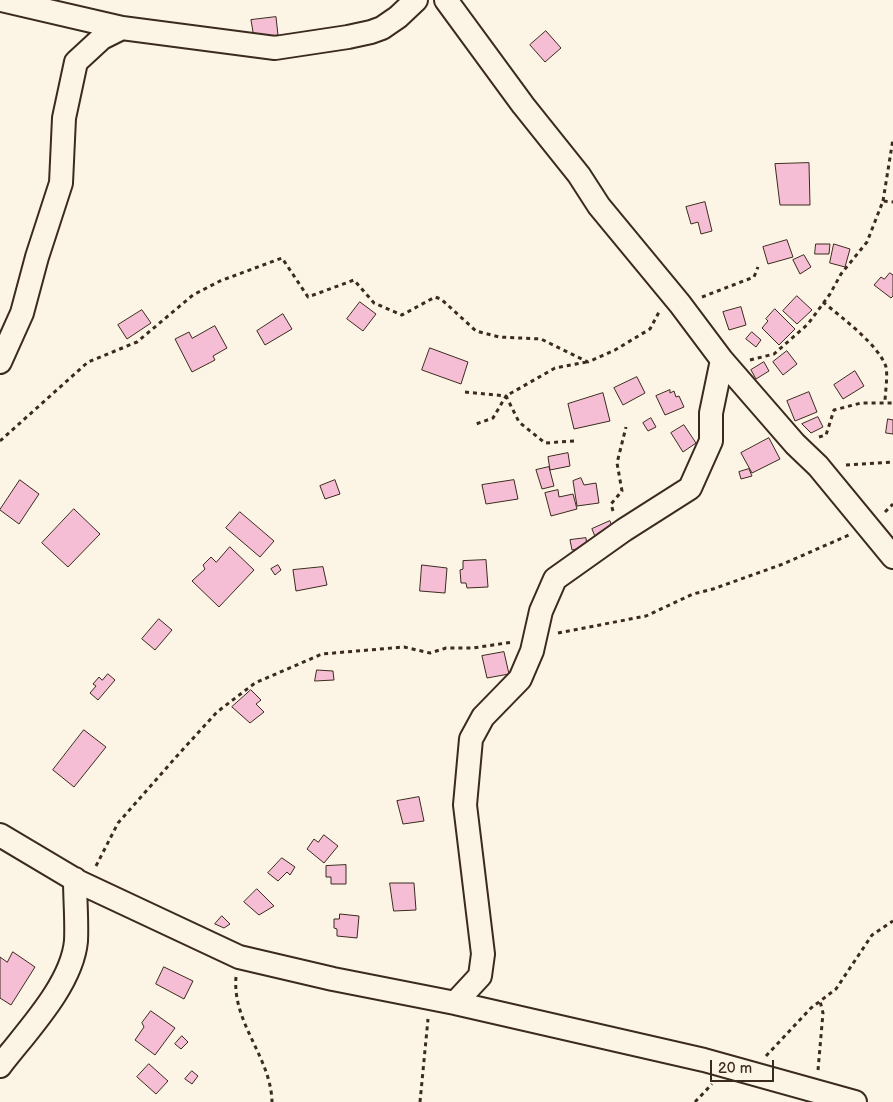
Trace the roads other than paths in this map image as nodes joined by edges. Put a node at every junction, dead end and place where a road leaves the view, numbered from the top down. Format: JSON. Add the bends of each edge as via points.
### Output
{"nodes":[{"id":1,"x":1,"y":0,"type":"edge"},
{"id":2,"x":416,"y":0,"type":"edge"},
{"id":3,"x":446,"y":0,"type":"edge"},
{"id":4,"x":122,"y":28,"type":"junction"},
{"id":5,"x":722,"y":360,"type":"junction"},
{"id":6,"x":0,"y":362,"type":"edge"},
{"id":7,"x":869,"y":528,"type":"junction"},
{"id":8,"x":893,"y":537,"type":"edge"},
{"id":9,"x":893,"y":557,"type":"edge"},
{"id":10,"x":0,"y":836,"type":"edge"},
{"id":11,"x":81,"y":883,"type":"junction"},
{"id":12,"x":455,"y":1002,"type":"junction"},
{"id":13,"x":0,"y":1066,"type":"edge"},
{"id":14,"x":855,"y":1102,"type":"edge"}],
"edges":[{"from":1,"to":4,"type":"street"},
{"from":2,"to":4,"type":"street","via":[[398,17],[371,32],[275,48]]},
{"from":3,"to":5,"type":"street","via":[[523,105],[579,174],[599,206]]},
{"from":4,"to":6,"type":"street","via":[[102,38],[76,62],[64,118],[61,183],[22,313]]},
{"from":5,"to":7,"type":"street"},
{"from":5,"to":12,"type":"street","via":[[712,413],[711,441],[690,488],[555,579],[541,611],[535,640],[520,679],[483,717],[471,740],[465,804],[483,954],[480,976]]},
{"from":7,"to":8,"type":"street"},
{"from":7,"to":9,"type":"street"},
{"from":10,"to":11,"type":"street"},
{"from":11,"to":12,"type":"street","via":[[239,956]]},
{"from":11,"to":13,"type":"street","via":[[76,943],[66,974]]},
{"from":12,"to":14,"type":"street","via":[[750,1072]]}]}
